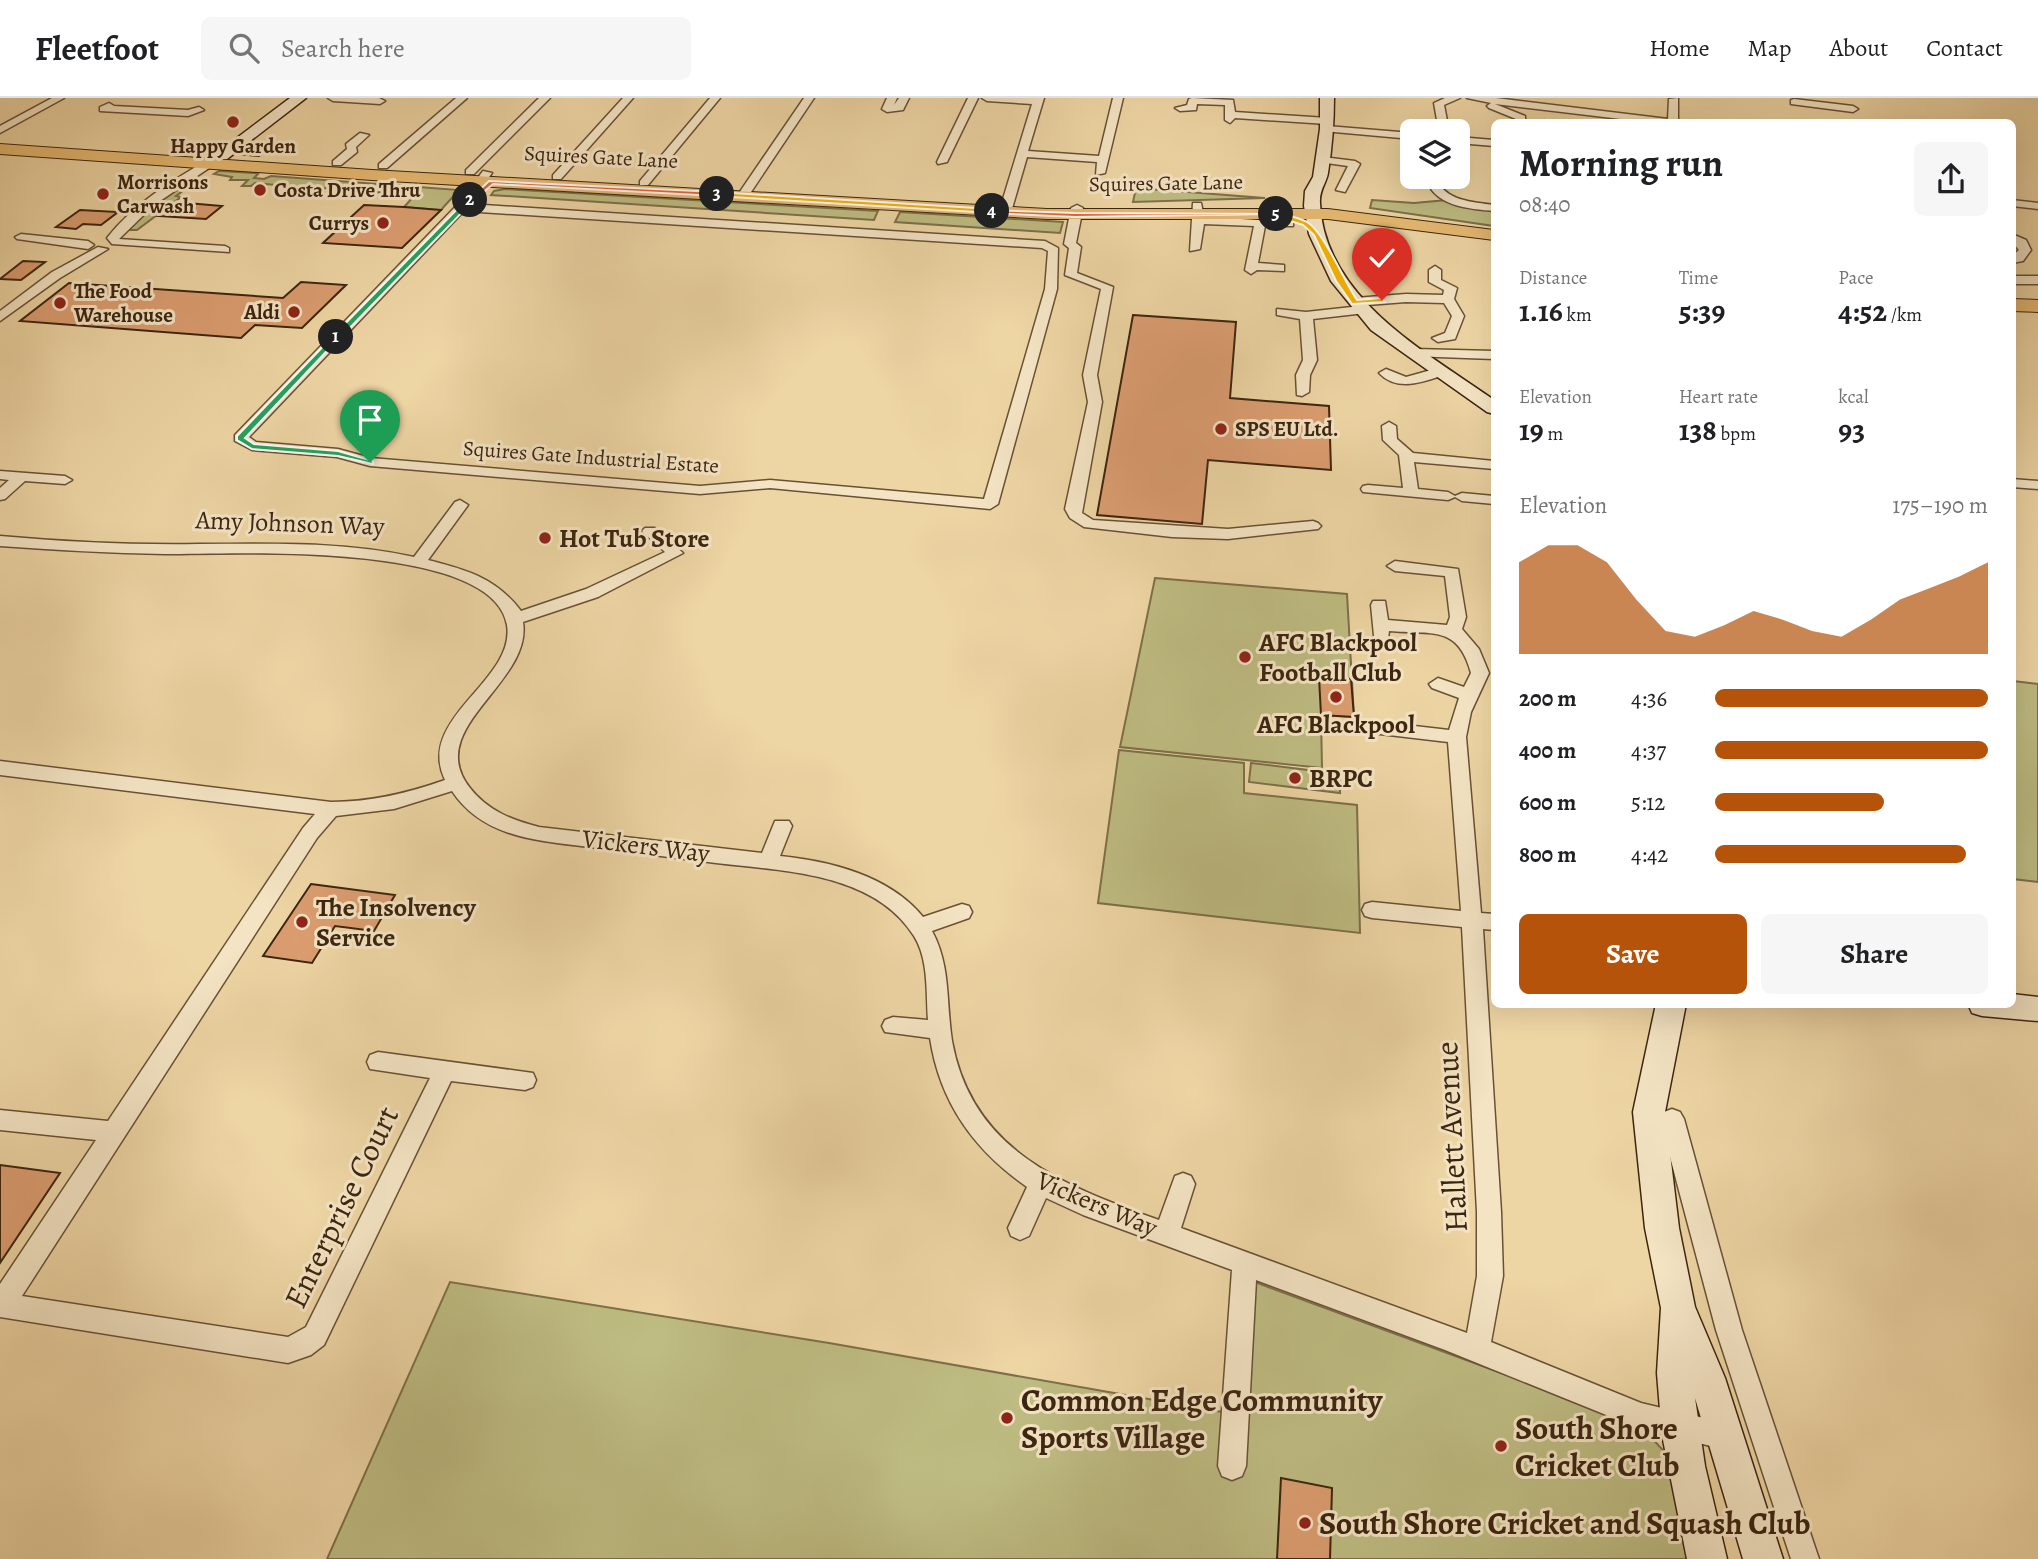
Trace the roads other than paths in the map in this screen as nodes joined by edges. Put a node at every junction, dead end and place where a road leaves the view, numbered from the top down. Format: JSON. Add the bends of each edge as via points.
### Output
{"nodes":[{"id":1,"x":58,"y":98,"type":"edge"},
{"id":2,"x":299,"y":98,"type":"edge"},
{"id":3,"x":333,"y":98,"type":"edge"},
{"id":4,"x":462,"y":98,"type":"edge"},
{"id":5,"x":544,"y":98,"type":"edge"},
{"id":6,"x":628,"y":98,"type":"edge"},
{"id":7,"x":715,"y":98,"type":"edge"},
{"id":8,"x":809,"y":98,"type":"edge"},
{"id":9,"x":892,"y":98,"type":"edge"},
{"id":10,"x":904,"y":98,"type":"edge"},
{"id":11,"x":973,"y":98,"type":"edge"},
{"id":12,"x":987,"y":98,"type":"edge"},
{"id":13,"x":1118,"y":98,"type":"edge"},
{"id":14,"x":1327,"y":98,"type":"edge"},
{"id":15,"x":1448,"y":98,"type":"edge"},
{"id":16,"x":1472,"y":98,"type":"edge"},
{"id":17,"x":1594,"y":98,"type":"edge"},
{"id":18,"x":149,"y":99,"type":"edge"},
{"id":19,"x":382,"y":99,"type":"edge"},
{"id":20,"x":1039,"y":99,"type":"edge"},
{"id":21,"x":1192,"y":99,"type":"edge"},
{"id":22,"x":1674,"y":99,"type":"edge"},
{"id":23,"x":1530,"y":101,"type":"edge"},
{"id":24,"x":1794,"y":103,"type":"edge"},
{"id":25,"x":109,"y":106,"type":"dead end"},
{"id":26,"x":1180,"y":108,"type":"dead end"},
{"id":27,"x":1853,"y":108,"type":"edge"},
{"id":28,"x":199,"y":110,"type":"dead end"},
{"id":29,"x":141,"y":111,"type":"junction"},
{"id":30,"x":1591,"y":111,"type":"junction"},
{"id":31,"x":367,"y":112,"type":"dead end"},
{"id":32,"x":1521,"y":118,"type":"dead end"},
{"id":33,"x":1441,"y":119,"type":"edge"},
{"id":34,"x":1646,"y":119,"type":"edge"},
{"id":35,"x":1673,"y":119,"type":"edge"},
{"id":36,"x":1327,"y":125,"type":"junction"},
{"id":37,"x":0,"y":130,"type":"edge"},
{"id":38,"x":1400,"y":131,"type":"edge"},
{"id":39,"x":364,"y":135,"type":"dead end"},
{"id":40,"x":248,"y":136,"type":"joint"},
{"id":41,"x":1470,"y":140,"type":"edge"},
{"id":42,"x":0,"y":143,"type":"edge"},
{"id":43,"x":1491,"y":143,"type":"edge"},
{"id":44,"x":0,"y":149,"type":"edge"},
{"id":45,"x":1022,"y":153,"type":"junction"},
{"id":46,"x":1103,"y":159,"type":"junction"},
{"id":47,"x":206,"y":160,"type":"junction"},
{"id":48,"x":1323,"y":160,"type":"junction"},
{"id":49,"x":162,"y":162,"type":"junction"},
{"id":50,"x":942,"y":162,"type":"dead end"},
{"id":51,"x":337,"y":163,"type":"junction"},
{"id":52,"x":385,"y":171,"type":"junction"},
{"id":53,"x":1100,"y":173,"type":"dead end"},
{"id":54,"x":485,"y":176,"type":"junction"},
{"id":55,"x":558,"y":177,"type":"junction"},
{"id":56,"x":645,"y":183,"type":"junction"},
{"id":57,"x":156,"y":189,"type":"junction"},
{"id":58,"x":1436,"y":189,"type":"edge"},
{"id":59,"x":1341,"y":190,"type":"dead end"},
{"id":60,"x":745,"y":192,"type":"junction"},
{"id":61,"x":2016,"y":203,"type":"edge"},
{"id":62,"x":2038,"y":206,"type":"edge"},
{"id":63,"x":461,"y":207,"type":"junction"},
{"id":64,"x":1006,"y":208,"type":"junction"},
{"id":65,"x":1491,"y":208,"type":"edge"},
{"id":66,"x":1319,"y":209,"type":"junction"},
{"id":67,"x":1076,"y":211,"type":"junction"},
{"id":68,"x":1198,"y":213,"type":"junction"},
{"id":69,"x":1261,"y":213,"type":"junction"},
{"id":70,"x":1289,"y":224,"type":"dead end"},
{"id":71,"x":1491,"y":228,"type":"edge"},
{"id":72,"x":1491,"y":235,"type":"edge"},
{"id":73,"x":21,"y":237,"type":"dead end"},
{"id":74,"x":2017,"y":240,"type":"edge"},
{"id":75,"x":101,"y":244,"type":"junction"},
{"id":76,"x":2038,"y":244,"type":"edge"},
{"id":77,"x":1194,"y":249,"type":"dead end"},
{"id":78,"x":225,"y":250,"type":"dead end"},
{"id":79,"x":2016,"y":258,"type":"edge"},
{"id":80,"x":1280,"y":268,"type":"dead end"},
{"id":81,"x":1435,"y":270,"type":"dead end"},
{"id":82,"x":2016,"y":280,"type":"edge"},
{"id":83,"x":2038,"y":280,"type":"edge"},
{"id":84,"x":1454,"y":291,"type":"junction"},
{"id":85,"x":2016,"y":296,"type":"edge"},
{"id":86,"x":2038,"y":296,"type":"edge"},
{"id":87,"x":2016,"y":304,"type":"edge"},
{"id":88,"x":1358,"y":306,"type":"junction"},
{"id":89,"x":2038,"y":306,"type":"edge"},
{"id":90,"x":1281,"y":312,"type":"dead end"},
{"id":91,"x":1306,"y":316,"type":"junction"},
{"id":92,"x":0,"y":317,"type":"edge"},
{"id":93,"x":1456,"y":325,"type":"junction"},
{"id":94,"x":1471,"y":330,"type":"dead end"},
{"id":95,"x":1438,"y":338,"type":"dead end"},
{"id":96,"x":1415,"y":353,"type":"junction"},
{"id":97,"x":1491,"y":355,"type":"edge"},
{"id":98,"x":1442,"y":371,"type":"junction"},
{"id":99,"x":1388,"y":379,"type":"dead end"},
{"id":100,"x":1302,"y":392,"type":"dead end"},
{"id":101,"x":1491,"y":403,"type":"edge"},
{"id":102,"x":1389,"y":426,"type":"dead end"},
{"id":103,"x":1406,"y":457,"type":"junction"},
{"id":104,"x":1491,"y":465,"type":"edge"},
{"id":105,"x":0,"y":475,"type":"edge"},
{"id":106,"x":21,"y":477,"type":"junction"},
{"id":107,"x":65,"y":480,"type":"dead end"},
{"id":108,"x":2016,"y":483,"type":"edge"},
{"id":109,"x":2038,"y":485,"type":"edge"},
{"id":110,"x":1368,"y":489,"type":"dead end"},
{"id":111,"x":1411,"y":493,"type":"junction"},
{"id":112,"x":0,"y":496,"type":"edge"},
{"id":113,"x":1491,"y":500,"type":"edge"},
{"id":114,"x":460,"y":505,"type":"dead end"},
{"id":115,"x":1313,"y":526,"type":"dead end"},
{"id":116,"x":650,"y":531,"type":"dead end"},
{"id":117,"x":0,"y":541,"type":"edge"},
{"id":118,"x":418,"y":561,"type":"junction"},
{"id":119,"x":1395,"y":566,"type":"dead end"},
{"id":120,"x":1379,"y":605,"type":"dead end"},
{"id":121,"x":514,"y":619,"type":"junction"},
{"id":122,"x":1453,"y":631,"type":"junction"},
{"id":123,"x":1438,"y":684,"type":"dead end"},
{"id":124,"x":1469,"y":695,"type":"junction"},
{"id":125,"x":1380,"y":728,"type":"dead end"},
{"id":126,"x":1457,"y":737,"type":"junction"},
{"id":127,"x":0,"y":768,"type":"edge"},
{"id":128,"x":452,"y":775,"type":"junction"},
{"id":129,"x":331,"y":809,"type":"junction"},
{"id":130,"x":782,"y":825,"type":"dead end"},
{"id":131,"x":769,"y":860,"type":"junction"},
{"id":132,"x":1372,"y":910,"type":"dead end"},
{"id":133,"x":962,"y":912,"type":"dead end"},
{"id":134,"x":1483,"y":921,"type":"edge"},
{"id":135,"x":919,"y":927,"type":"junction"},
{"id":136,"x":2016,"y":1007,"type":"edge"},
{"id":137,"x":1670,"y":1008,"type":"edge"},
{"id":138,"x":2038,"y":1009,"type":"edge"},
{"id":139,"x":893,"y":1026,"type":"dead end"},
{"id":140,"x":939,"y":1030,"type":"junction"},
{"id":141,"x":378,"y":1062,"type":"dead end"},
{"id":142,"x":445,"y":1070,"type":"junction"},
{"id":143,"x":525,"y":1080,"type":"dead end"},
{"id":144,"x":1672,"y":1118,"type":"dead end"},
{"id":145,"x":0,"y":1120,"type":"edge"},
{"id":146,"x":115,"y":1132,"type":"junction"},
{"id":147,"x":1040,"y":1184,"type":"junction"},
{"id":148,"x":1183,"y":1184,"type":"dead end"},
{"id":149,"x":1020,"y":1227,"type":"dead end"},
{"id":150,"x":1662,"y":1228,"type":"junction"},
{"id":151,"x":1167,"y":1234,"type":"junction"},
{"id":152,"x":1703,"y":1234,"type":"junction"},
{"id":153,"x":1245,"y":1262,"type":"junction"},
{"id":154,"x":1,"y":1305,"type":"edge"},
{"id":155,"x":1678,"y":1307,"type":"junction"},
{"id":156,"x":1476,"y":1349,"type":"junction"},
{"id":157,"x":1641,"y":1416,"type":"junction"},
{"id":158,"x":1679,"y":1426,"type":"junction"},
{"id":159,"x":1723,"y":1436,"type":"junction"},
{"id":160,"x":1232,"y":1466,"type":"dead end"},
{"id":161,"x":1707,"y":1559,"type":"edge"},
{"id":162,"x":1763,"y":1559,"type":"edge"},
{"id":163,"x":1805,"y":1559,"type":"edge"}],
"edges":[{"from":1,"to":37,"type":"street"},
{"from":2,"to":40,"type":"main road"},
{"from":3,"to":19,"type":"street"},
{"from":4,"to":52,"type":"street"},
{"from":5,"to":54,"type":"street"},
{"from":6,"to":55,"type":"street"},
{"from":7,"to":56,"type":"street"},
{"from":8,"to":60,"type":"street"},
{"from":9,"to":10,"type":"street","via":[[889,110],[899,108]]},
{"from":11,"to":50,"type":"street"},
{"from":12,"to":20,"type":"street"},
{"from":13,"to":46,"type":"street"},
{"from":14,"to":36,"type":"main road"},
{"from":15,"to":33,"type":"street","via":[[1439,103]]},
{"from":16,"to":23,"type":"street"},
{"from":16,"to":32,"type":"street"},
{"from":17,"to":30,"type":"street"},
{"from":18,"to":29,"type":"street"},
{"from":19,"to":31,"type":"street"},
{"from":20,"to":45,"type":"street"},
{"from":21,"to":26,"type":"street","via":[[1192,108]]},
{"from":21,"to":36,"type":"street","via":[[1230,102],[1230,117]]},
{"from":22,"to":35,"type":"street"},
{"from":23,"to":30,"type":"street"},
{"from":24,"to":27,"type":"street"},
{"from":25,"to":29,"type":"street","via":[[104,109]]},
{"from":28,"to":29,"type":"street"},
{"from":30,"to":34,"type":"street"},
{"from":36,"to":38,"type":"street"},
{"from":36,"to":48,"type":"main road"},
{"from":39,"to":51,"type":"street"},
{"from":40,"to":47,"type":"street"},
{"from":41,"to":43,"type":"street"},
{"from":42,"to":47,"type":"main road"},
{"from":44,"to":49,"type":"main road","name":"Squires Gate Lane"},
{"from":45,"to":46,"type":"street"},
{"from":45,"to":64,"type":"street"},
{"from":46,"to":53,"type":"street"},
{"from":47,"to":49,"type":"main road","name":"Squires Gate Lane"},
{"from":47,"to":51,"type":"main road","name":"Squires Gate Lane"},
{"from":47,"to":52,"type":"main road","name":"Squires Gate Lane"},
{"from":47,"to":57,"type":"street"},
{"from":47,"to":75,"type":"street"},
{"from":48,"to":59,"type":"street","via":[[1355,164]]},
{"from":48,"to":66,"type":"main road"},
{"from":49,"to":57,"type":"street","via":[[170,171]]},
{"from":51,"to":52,"type":"main road","name":"Squires Gate Lane"},
{"from":52,"to":54,"type":"main road","name":"Squires Gate Lane"},
{"from":54,"to":55,"type":"main road","name":"Squires Gate Lane"},
{"from":54,"to":60,"type":"main road","name":"Squires Gate Lane"},
{"from":54,"to":63,"type":"street"},
{"from":55,"to":56,"type":"main road","name":"Squires Gate Lane"},
{"from":56,"to":60,"type":"main road","name":"Squires Gate Lane"},
{"from":57,"to":75,"type":"street"},
{"from":58,"to":65,"type":"street","via":[[1468,204]]},
{"from":60,"to":64,"type":"main road","name":"Squires Gate Lane"},
{"from":61,"to":62,"type":"street"},
{"from":63,"to":63,"type":"street","name":"Squires Gate Industrial Estate","via":[[1045,245],[1054,250],[1051,289],[990,505],[770,484],[701,490],[370,462],[338,453],[252,446],[240,438]]},
{"from":64,"to":67,"type":"main road","name":"Squires Gate Lane"},
{"from":66,"to":69,"type":"main road","name":"Squires Gate Lane"},
{"from":66,"to":69,"type":"main road","via":[[1308,225],[1287,216]]},
{"from":66,"to":71,"type":"main road","via":[[1381,211]]},
{"from":66,"to":72,"type":"main road","via":[[1345,221]]},
{"from":66,"to":88,"type":"main road","via":[[1326,255]]},
{"from":67,"to":68,"type":"main road","name":"Squires Gate Lane"},
{"from":67,"to":115,"type":"street","via":[[1071,275],[1107,287],[1090,375],[1095,402],[1075,515],[1100,526],[1208,534]]},
{"from":68,"to":69,"type":"main road","name":"Squires Gate Lane"},
{"from":68,"to":77,"type":"street"},
{"from":69,"to":70,"type":"street","name":"Squires Gate Lane"},
{"from":69,"to":80,"type":"street","via":[[1252,268]]},
{"from":73,"to":75,"type":"street"},
{"from":74,"to":76,"type":"street"},
{"from":74,"to":79,"type":"street","via":[[2023,254]]},
{"from":75,"to":78,"type":"street"},
{"from":75,"to":92,"type":"street"},
{"from":81,"to":84,"type":"street","via":[[1435,282]]},
{"from":82,"to":83,"type":"street"},
{"from":84,"to":88,"type":"street"},
{"from":84,"to":93,"type":"street"},
{"from":85,"to":86,"type":"main road"},
{"from":87,"to":89,"type":"main road"},
{"from":88,"to":91,"type":"street"},
{"from":88,"to":96,"type":"main road","via":[[1377,327]]},
{"from":90,"to":91,"type":"street"},
{"from":91,"to":100,"type":"street","via":[[1316,362],[1303,375]]},
{"from":93,"to":94,"type":"street"},
{"from":93,"to":95,"type":"street","via":[[1450,336]]},
{"from":96,"to":97,"type":"street"},
{"from":96,"to":98,"type":"main road"},
{"from":98,"to":99,"type":"street","via":[[1414,380]]},
{"from":98,"to":101,"type":"main road"},
{"from":102,"to":103,"type":"street","via":[[1390,440]]},
{"from":103,"to":104,"type":"street"},
{"from":103,"to":111,"type":"street"},
{"from":105,"to":106,"type":"street"},
{"from":106,"to":107,"type":"street"},
{"from":106,"to":112,"type":"street"},
{"from":108,"to":109,"type":"street"},
{"from":110,"to":111,"type":"street"},
{"from":111,"to":113,"type":"street"},
{"from":114,"to":118,"type":"street"},
{"from":116,"to":121,"type":"street","via":[[675,553],[592,593]]},
{"from":117,"to":118,"type":"street","name":"Amy Johnson Way","via":[[78,547],[363,552]]},
{"from":118,"to":121,"type":"street","name":"Amy Johnson Way","via":[[480,582],[508,604]]},
{"from":119,"to":122,"type":"street","via":[[1452,572],[1458,617]]},
{"from":120,"to":122,"type":"street","via":[[1380,634]]},
{"from":121,"to":128,"type":"street","via":[[515,636],[500,672],[457,727],[447,754]]},
{"from":122,"to":124,"type":"street","name":"Hallett Avenue","via":[[1464,638],[1477,661],[1480,673]]},
{"from":123,"to":124,"type":"street"},
{"from":124,"to":126,"type":"street","name":"Hallett Avenue","via":[[1458,719]]},
{"from":125,"to":126,"type":"street"},
{"from":126,"to":134,"type":"street","name":"Hallett Avenue"},
{"from":127,"to":129,"type":"street"},
{"from":128,"to":129,"type":"street","via":[[396,803],[361,810]]},
{"from":128,"to":131,"type":"street","name":"Vickers Way","via":[[485,816],[508,827]]},
{"from":129,"to":146,"type":"street","via":[[310,833]]},
{"from":130,"to":131,"type":"street"},
{"from":131,"to":135,"type":"street","name":"Vickers Way","via":[[852,879],[883,895]]},
{"from":132,"to":134,"type":"street"},
{"from":133,"to":135,"type":"street"},
{"from":134,"to":156,"type":"street","name":"Hallett Avenue","via":[[1490,1276]]},
{"from":135,"to":140,"type":"street","name":"Vickers Way","via":[[935,961]]},
{"from":136,"to":138,"type":"main road"},
{"from":137,"to":150,"type":"main road","via":[[1649,1112]]},
{"from":139,"to":140,"type":"street"},
{"from":140,"to":147,"type":"street","name":"Vickers Way","via":[[951,1083],[965,1115],[1014,1166]]},
{"from":141,"to":142,"type":"street","name":"Enterprise Court"},
{"from":142,"to":143,"type":"street","name":"Enterprise Court"},
{"from":142,"to":154,"type":"street","name":"Enterprise Court","via":[[315,1336],[302,1346],[288,1350]]},
{"from":144,"to":152,"type":"street"},
{"from":145,"to":146,"type":"street"},
{"from":146,"to":154,"type":"street"},
{"from":147,"to":149,"type":"street"},
{"from":147,"to":151,"type":"street","name":"Vickers Way"},
{"from":148,"to":151,"type":"street"},
{"from":150,"to":152,"type":"street"},
{"from":150,"to":155,"type":"main road"},
{"from":151,"to":153,"type":"street","name":"Vickers Way"},
{"from":152,"to":163,"type":"street","via":[[1762,1436]]},
{"from":153,"to":156,"type":"street","name":"Vickers Way"},
{"from":153,"to":160,"type":"street"},
{"from":155,"to":158,"type":"main road","via":[[1674,1338]]},
{"from":155,"to":159,"type":"main road","via":[[1707,1378]]},
{"from":156,"to":157,"type":"street","name":"Vickers Way"},
{"from":157,"to":158,"type":"street","name":"Vickers Way","via":[[1666,1434]]},
{"from":157,"to":158,"type":"street","via":[[1662,1409]]},
{"from":158,"to":159,"type":"street"},
{"from":158,"to":161,"type":"main road"},
{"from":159,"to":162,"type":"main road"}]}
